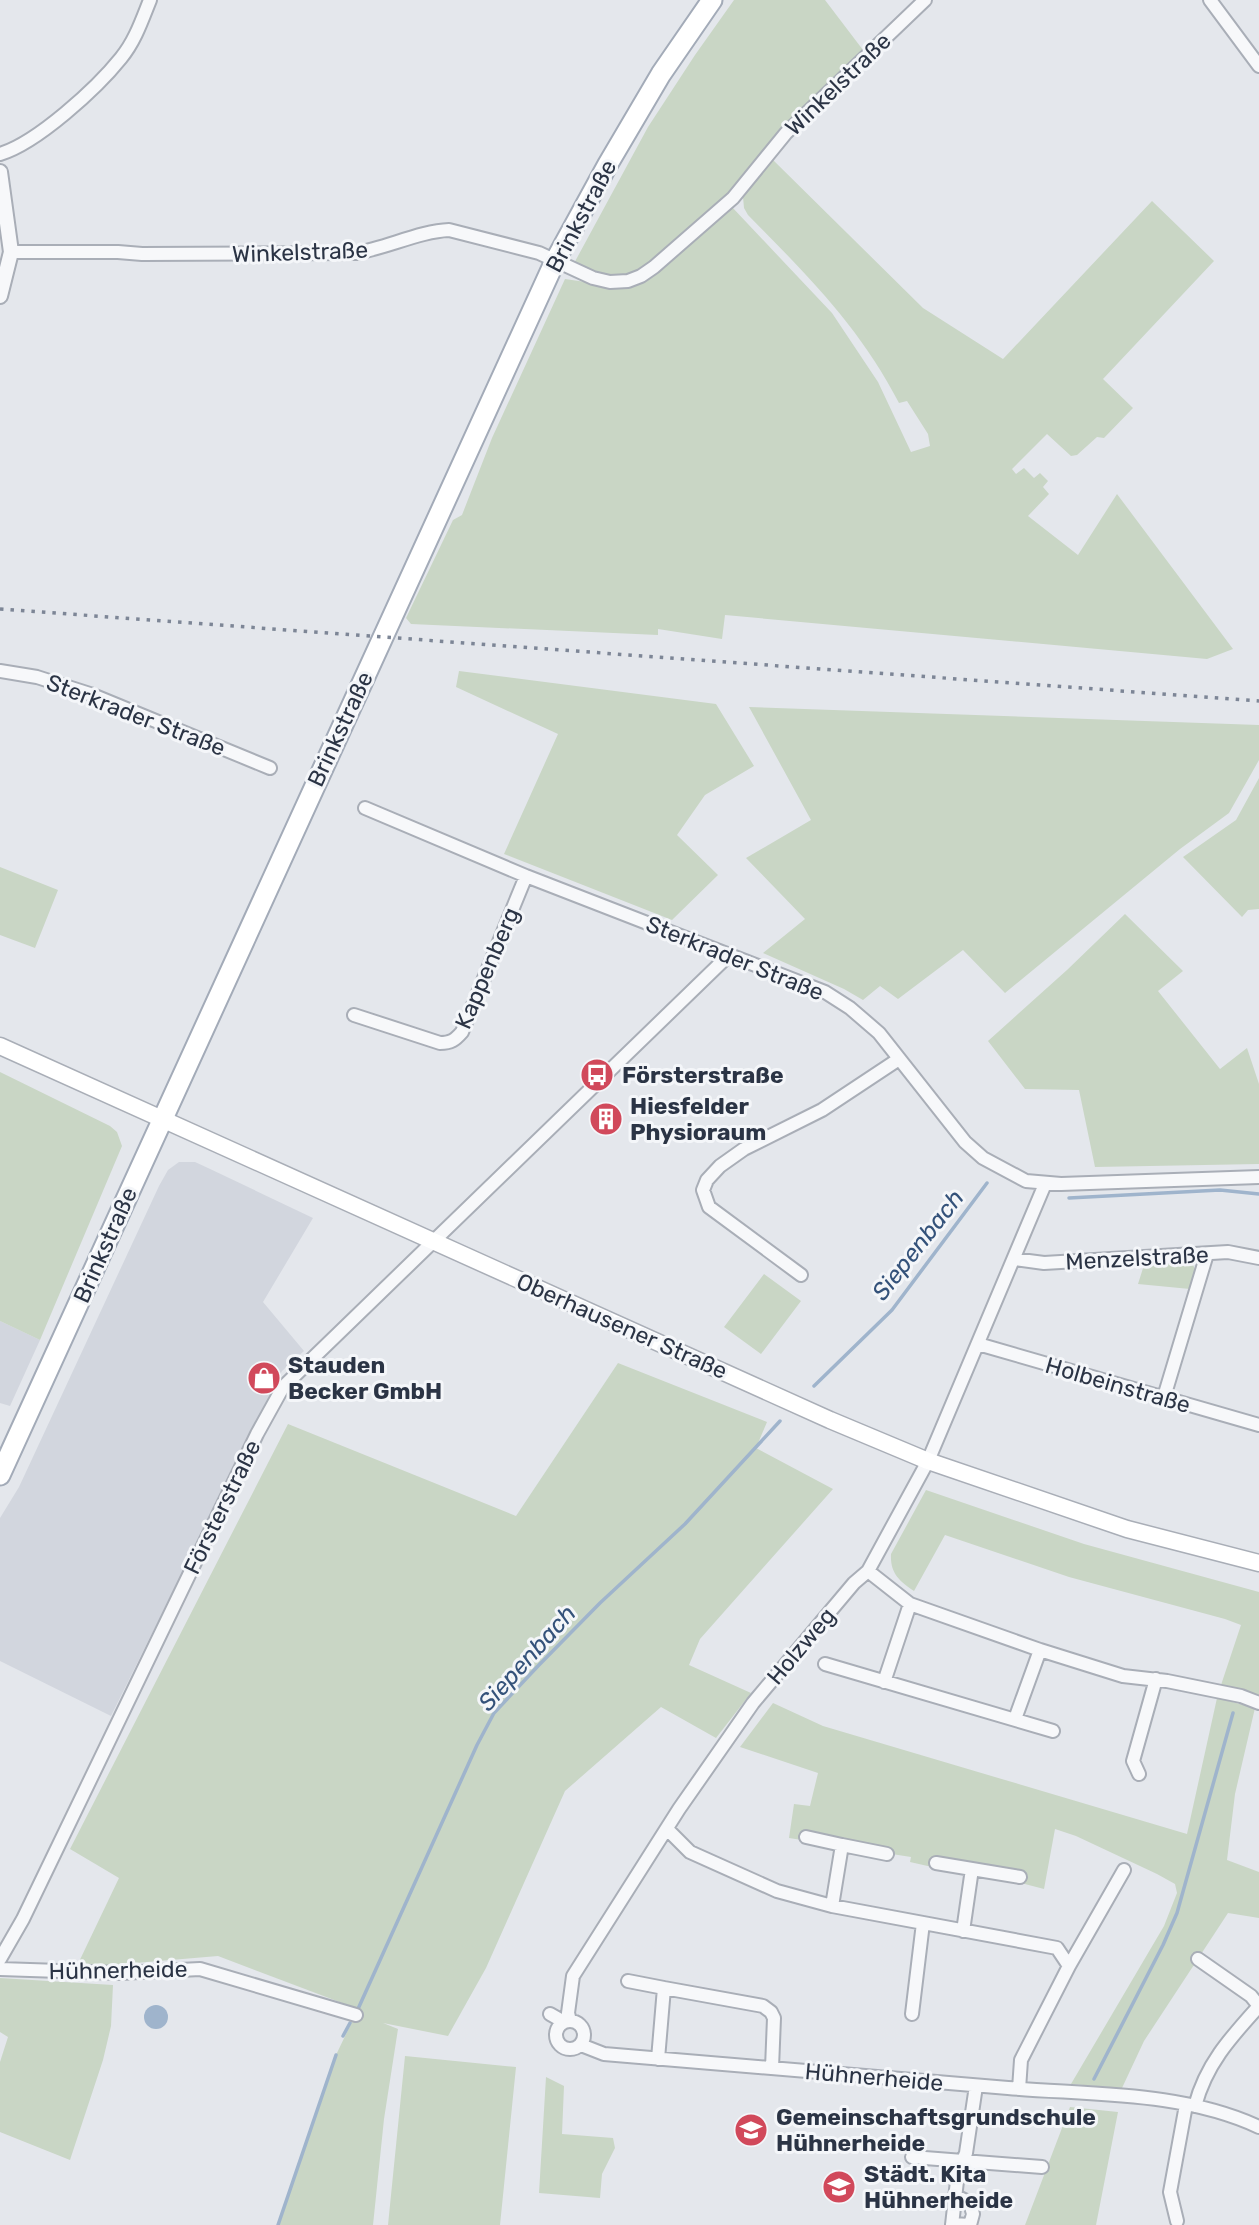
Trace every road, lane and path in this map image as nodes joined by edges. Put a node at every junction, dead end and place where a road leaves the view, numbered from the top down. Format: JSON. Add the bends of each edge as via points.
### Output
{"nodes":[{"id":1,"x":150,"y":0,"type":"edge"},
{"id":2,"x":712,"y":0,"type":"edge"},
{"id":3,"x":925,"y":0,"type":"edge"},
{"id":4,"x":1210,"y":0,"type":"edge"},
{"id":5,"x":1259,"y":66,"type":"edge"},
{"id":6,"x":0,"y":154,"type":"edge"},
{"id":7,"x":0,"y":172,"type":"edge"},
{"id":8,"x":11,"y":252,"type":"junction"},
{"id":9,"x":555,"y":261,"type":"junction"},
{"id":10,"x":0,"y":296,"type":"edge"},
{"id":11,"x":0,"y":671,"type":"edge"},
{"id":12,"x":270,"y":768,"type":"dead end"},
{"id":13,"x":365,"y":808,"type":"dead end"},
{"id":14,"x":526,"y":876,"type":"junction"},
{"id":15,"x":729,"y":955,"type":"junction"},
{"id":16,"x":354,"y":1015,"type":"dead end"},
{"id":17,"x":0,"y":1046,"type":"edge"},
{"id":18,"x":899,"y":1059,"type":"junction"},
{"id":19,"x":162,"y":1120,"type":"junction"},
{"id":20,"x":1259,"y":1177,"type":"edge"},
{"id":21,"x":1045,"y":1184,"type":"junction"},
{"id":22,"x":433,"y":1241,"type":"junction"},
{"id":23,"x":1207,"y":1254,"type":"junction"},
{"id":24,"x":1259,"y":1258,"type":"edge"},
{"id":25,"x":1014,"y":1259,"type":"junction"},
{"id":26,"x":801,"y":1275,"type":"dead end"},
{"id":27,"x":978,"y":1344,"type":"junction"},
{"id":28,"x":1164,"y":1397,"type":"junction"},
{"id":29,"x":1259,"y":1425,"type":"edge"},
{"id":30,"x":928,"y":1461,"type":"junction"},
{"id":31,"x":0,"y":1475,"type":"edge"},
{"id":32,"x":1259,"y":1563,"type":"edge"},
{"id":33,"x":868,"y":1571,"type":"junction"},
{"id":34,"x":910,"y":1604,"type":"junction"},
{"id":35,"x":1040,"y":1650,"type":"junction"},
{"id":36,"x":825,"y":1664,"type":"dead end"},
{"id":37,"x":1156,"y":1679,"type":"junction"},
{"id":38,"x":884,"y":1682,"type":"junction"},
{"id":39,"x":1259,"y":1703,"type":"edge"},
{"id":40,"x":1015,"y":1719,"type":"junction"},
{"id":41,"x":1053,"y":1731,"type":"dead end"},
{"id":42,"x":1139,"y":1774,"type":"dead end"},
{"id":43,"x":667,"y":1829,"type":"junction"},
{"id":44,"x":806,"y":1837,"type":"dead end"},
{"id":45,"x":842,"y":1845,"type":"junction"},
{"id":46,"x":887,"y":1854,"type":"dead end"},
{"id":47,"x":936,"y":1863,"type":"dead end"},
{"id":48,"x":972,"y":1869,"type":"junction"},
{"id":49,"x":1124,"y":1870,"type":"dead end"},
{"id":50,"x":1020,"y":1877,"type":"dead end"},
{"id":51,"x":832,"y":1906,"type":"junction"},
{"id":52,"x":923,"y":1923,"type":"junction"},
{"id":53,"x":963,"y":1931,"type":"junction"},
{"id":54,"x":0,"y":1959,"type":"edge"},
{"id":55,"x":1198,"y":1959,"type":"dead end"},
{"id":56,"x":1069,"y":1966,"type":"junction"},
{"id":57,"x":0,"y":1969,"type":"edge"},
{"id":58,"x":628,"y":1981,"type":"dead end"},
{"id":59,"x":664,"y":1988,"type":"junction"},
{"id":60,"x":1259,"y":2006,"type":"edge"},
{"id":61,"x":550,"y":2014,"type":"dead end"},
{"id":62,"x":912,"y":2014,"type":"dead end"},
{"id":63,"x":356,"y":2015,"type":"dead end"},
{"id":64,"x":567,"y":2021,"type":"junction"},
{"id":65,"x":581,"y":2045,"type":"junction"},
{"id":66,"x":658,"y":2059,"type":"junction"},
{"id":67,"x":772,"y":2068,"type":"junction"},
{"id":68,"x":976,"y":2086,"type":"junction"},
{"id":69,"x":1019,"y":2090,"type":"junction"},
{"id":70,"x":1191,"y":2105,"type":"junction"},
{"id":71,"x":1259,"y":2127,"type":"edge"},
{"id":72,"x":912,"y":2157,"type":"dead end"},
{"id":73,"x":963,"y":2162,"type":"junction"},
{"id":74,"x":1042,"y":2166,"type":"dead end"},
{"id":75,"x":956,"y":2196,"type":"junction"},
{"id":76,"x":1177,"y":2221,"type":"dead end"},
{"id":77,"x":952,"y":2224,"type":"edge"},
{"id":78,"x":970,"y":2225,"type":"edge"},
{"id":79,"x":978,"y":2225,"type":"edge"}],
"edges":[{"from":1,"to":6,"type":"street","via":[[133,40],[111,70],[50,125]]},
{"from":2,"to":9,"type":"main road","name":"Brinkstraße","via":[[661,74]]},
{"from":3,"to":9,"type":"street","name":"Winkelstraße","via":[[786,133],[733,198],[654,267],[628,281],[610,282]]},
{"from":4,"to":5,"type":"street"},
{"from":7,"to":8,"type":"street"},
{"from":8,"to":9,"type":"street","name":"Winkelstraße","via":[[356,253],[449,230]]},
{"from":8,"to":10,"type":"street"},
{"from":9,"to":19,"type":"main road","name":"Brinkstraße"},
{"from":11,"to":12,"type":"street","name":"Sterkrader Straße","via":[[90,694]]},
{"from":13,"to":14,"type":"street","name":"Sterkrader Straße"},
{"from":14,"to":15,"type":"street","name":"Sterkrader Straße"},
{"from":14,"to":16,"type":"street","name":"Kappenberg","via":[[462,1032],[455,1039],[440,1043]]},
{"from":15,"to":18,"type":"street","name":"Sterkrader Straße","via":[[825,992],[879,1032]]},
{"from":15,"to":22,"type":"street","name":"Försterstraße"},
{"from":17,"to":19,"type":"main road","name":"Oberhausener Straße"},
{"from":18,"to":21,"type":"street","name":"Sterkrader Straße","via":[[983,1158],[1026,1181]]},
{"from":18,"to":26,"type":"street","via":[[822,1110],[744,1149],[706,1180],[703,1190],[709,1207]]},
{"from":19,"to":22,"type":"main road","name":"Oberhausener Straße"},
{"from":19,"to":31,"type":"main road","name":"Brinkstraße"},
{"from":20,"to":21,"type":"street","name":"Sterkrader Straße"},
{"from":21,"to":25,"type":"street","name":"Holzweg"},
{"from":22,"to":30,"type":"main road","name":"Oberhausener Straße"},
{"from":22,"to":54,"type":"street","name":"Försterstraße","via":[[283,1387]]},
{"from":23,"to":24,"type":"street","name":"Menzelstraße","via":[[1228,1252]]},
{"from":23,"to":25,"type":"street","name":"Menzelstraße","via":[[1044,1263]]},
{"from":23,"to":28,"type":"street"},
{"from":25,"to":27,"type":"street","name":"Holzweg"},
{"from":27,"to":28,"type":"street","name":"Holbeinstraße"},
{"from":27,"to":30,"type":"street","name":"Holzweg"},
{"from":28,"to":29,"type":"street","name":"Holbeinstraße"},
{"from":30,"to":32,"type":"main road","name":"Oberhausener Straße","via":[[1127,1530]]},
{"from":30,"to":33,"type":"street","name":"Holzweg"},
{"from":33,"to":34,"type":"street"},
{"from":33,"to":43,"type":"street","name":"Holzweg","via":[[752,1703]]},
{"from":34,"to":35,"type":"street"},
{"from":34,"to":38,"type":"street"},
{"from":35,"to":37,"type":"street","via":[[1123,1676]]},
{"from":35,"to":40,"type":"street"},
{"from":36,"to":38,"type":"street"},
{"from":37,"to":39,"type":"street"},
{"from":37,"to":42,"type":"street","via":[[1133,1761]]},
{"from":38,"to":40,"type":"street"},
{"from":40,"to":41,"type":"street"},
{"from":43,"to":51,"type":"street","via":[[690,1853],[777,1891]]},
{"from":43,"to":64,"type":"street","name":"Holzweg","via":[[573,1976],[565,1997]]},
{"from":44,"to":45,"type":"street"},
{"from":45,"to":46,"type":"street"},
{"from":45,"to":51,"type":"street"},
{"from":47,"to":48,"type":"street"},
{"from":48,"to":50,"type":"street"},
{"from":48,"to":53,"type":"street"},
{"from":49,"to":56,"type":"street"},
{"from":51,"to":52,"type":"street"},
{"from":52,"to":53,"type":"street"},
{"from":52,"to":62,"type":"street"},
{"from":53,"to":56,"type":"street","via":[[1057,1948]]},
{"from":55,"to":60,"type":"street"},
{"from":56,"to":69,"type":"street","via":[[1021,2060]]},
{"from":57,"to":63,"type":"street","name":"Hühnerheide","via":[[120,1973],[200,1969]]},
{"from":58,"to":59,"type":"street","name":"Hühnerheide"},
{"from":59,"to":66,"type":"street"},
{"from":59,"to":67,"type":"street","name":"Hühnerheide","via":[[763,2006],[774,2018]]},
{"from":60,"to":70,"type":"street","via":[[1218,2052]]},
{"from":61,"to":64,"type":"street"},
{"from":64,"to":65,"type":"street","via":[[584,2029]]},
{"from":64,"to":65,"type":"street","name":"Hühnerheide","via":[[557,2030],[558,2043],[571,2050]]},
{"from":65,"to":66,"type":"street","name":"Hühnerheide","via":[[604,2054]]},
{"from":66,"to":67,"type":"street","name":"Hühnerheide"},
{"from":67,"to":68,"type":"street","name":"Hühnerheide"},
{"from":68,"to":69,"type":"street","name":"Hühnerheide"},
{"from":68,"to":73,"type":"street","name":"Hühnerheide"},
{"from":69,"to":70,"type":"street","name":"Hühnerheide"},
{"from":70,"to":71,"type":"street","name":"Hühnerheide"},
{"from":70,"to":76,"type":"street","via":[[1170,2192]]},
{"from":72,"to":73,"type":"street"},
{"from":73,"to":74,"type":"street"},
{"from":73,"to":75,"type":"street","name":"Hühnerheide"},
{"from":75,"to":77,"type":"street","name":"Hühnerheide"},
{"from":75,"to":78,"type":"street","via":[[973,2209]]},
{"from":77,"to":78,"type":"street","name":"Hühnerheide"},
{"from":78,"to":79,"type":"street","name":"Hühnerheide"}]}
